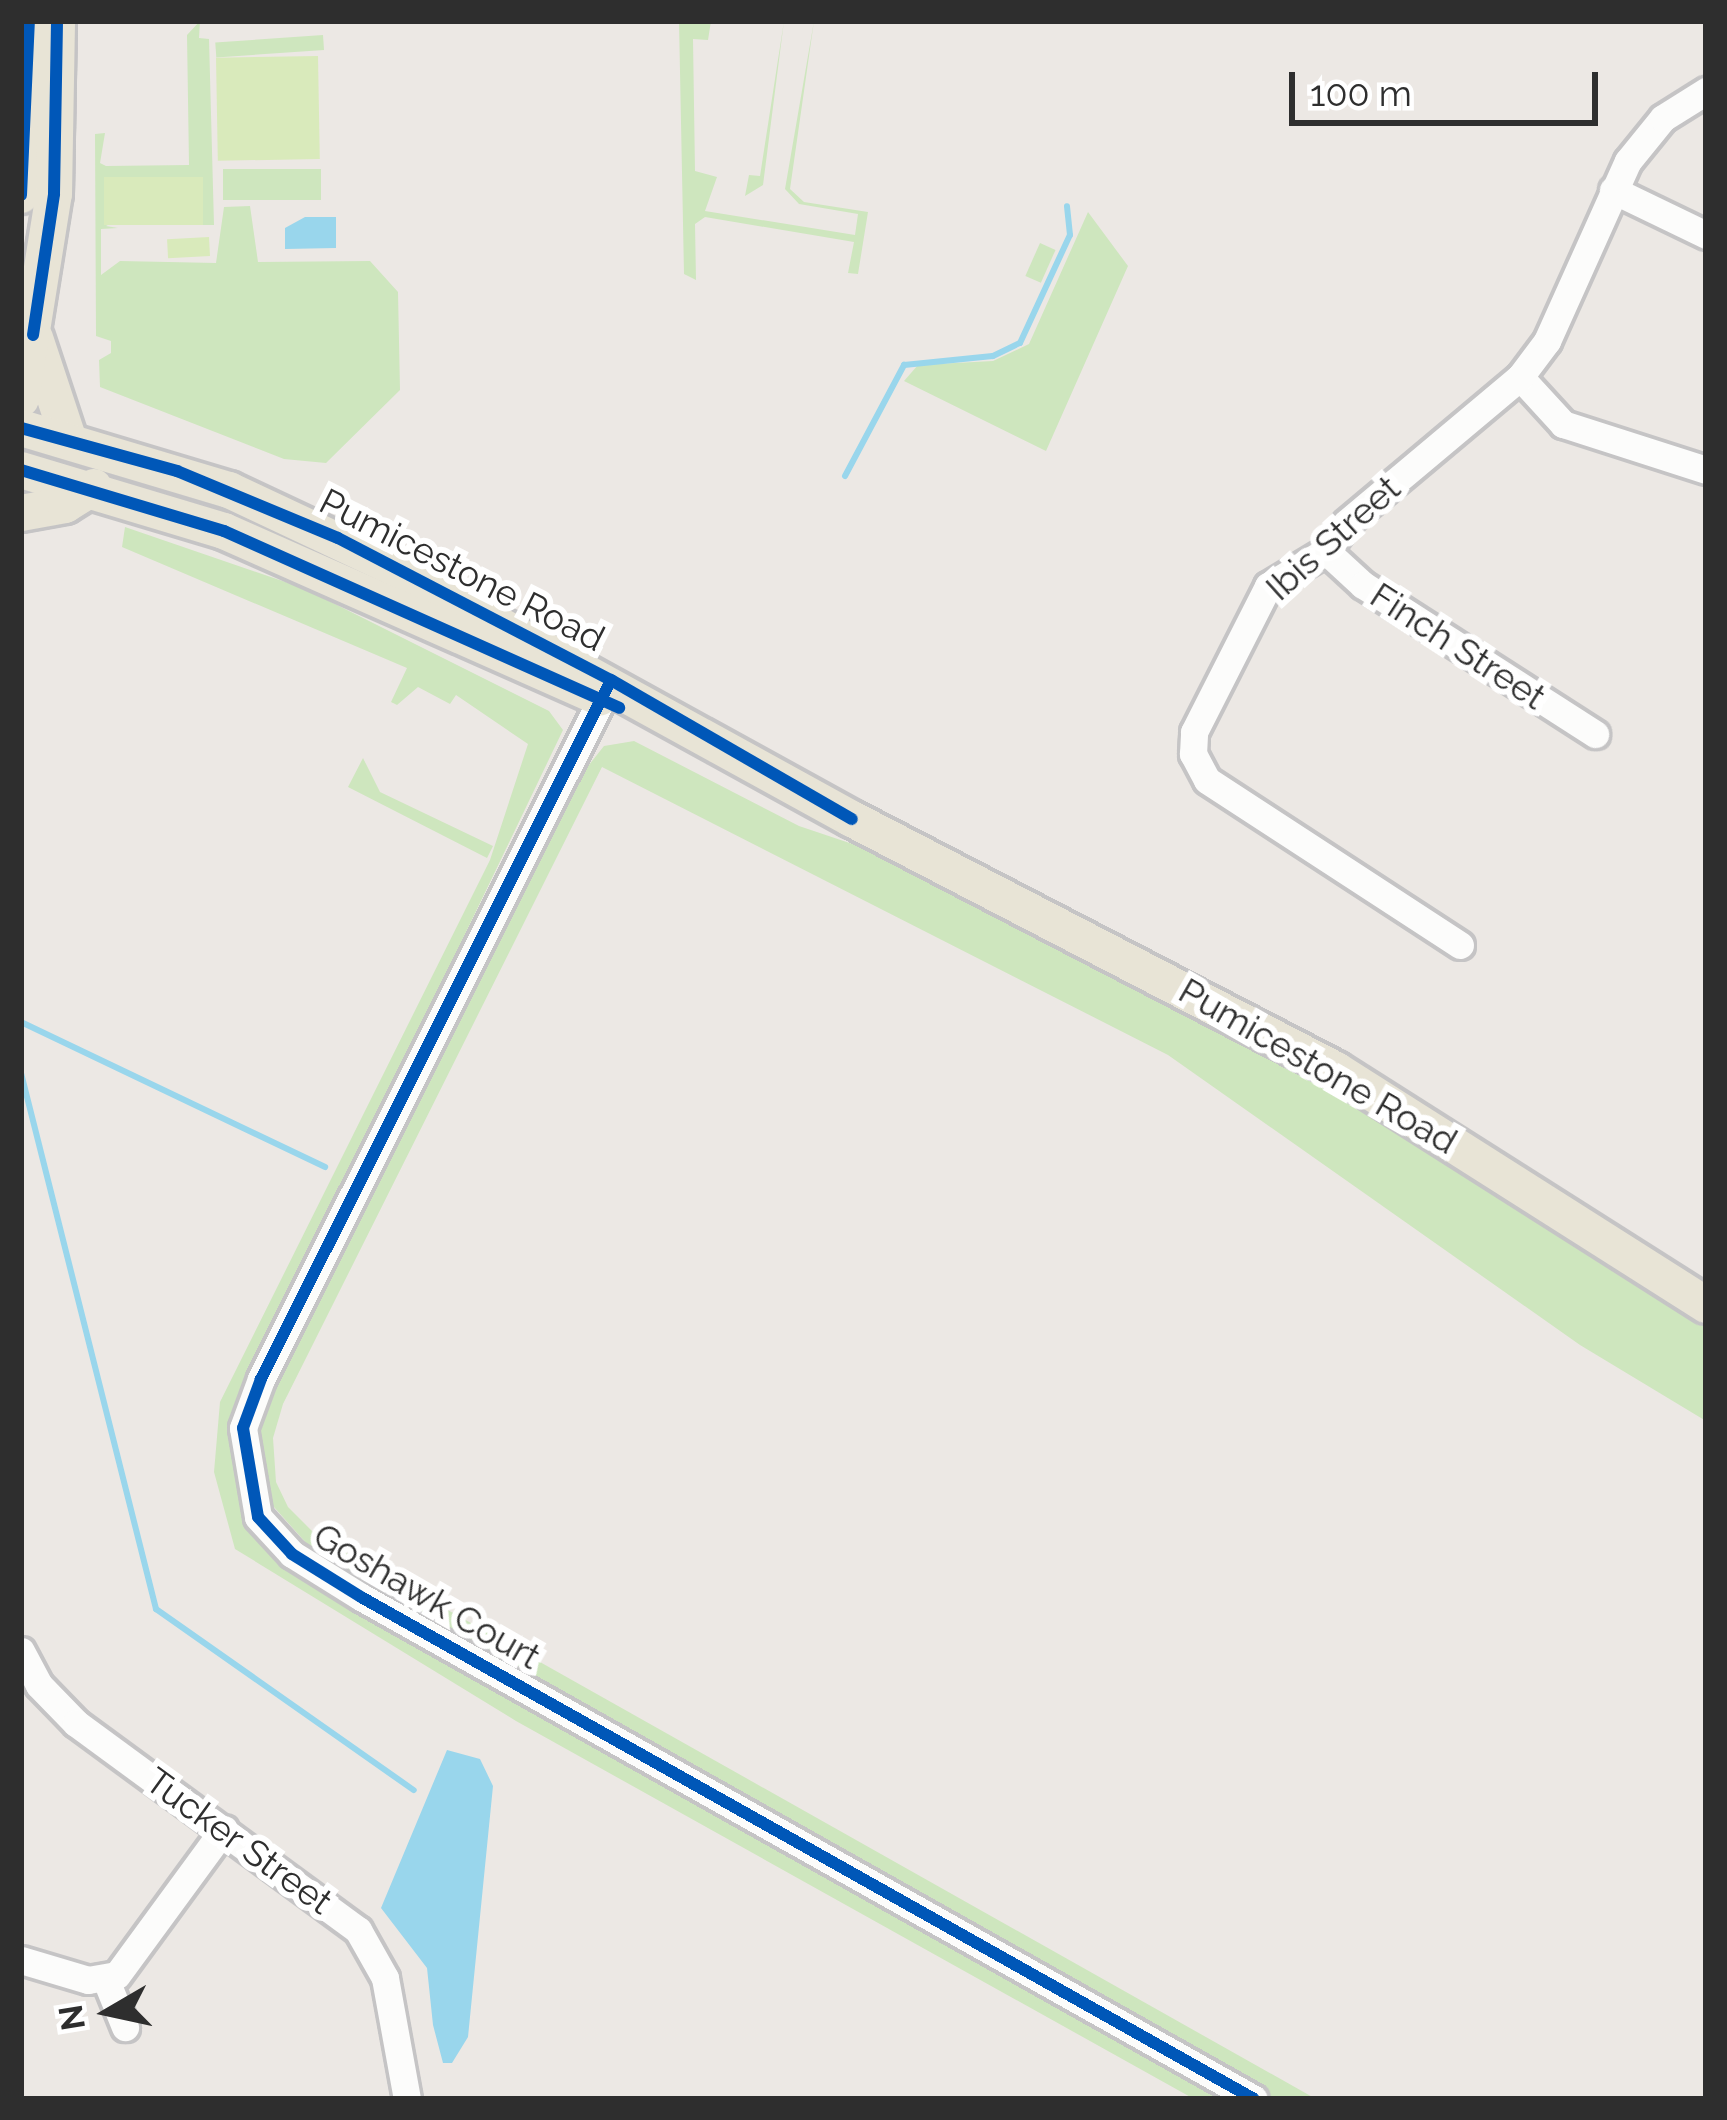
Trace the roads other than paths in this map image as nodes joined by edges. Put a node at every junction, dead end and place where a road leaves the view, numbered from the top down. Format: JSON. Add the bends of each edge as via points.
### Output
{"nodes":[{"id":1,"x":29,"y":21,"type":"edge"},
{"id":2,"x":57,"y":21,"type":"edge"},
{"id":3,"x":1706,"y":91,"type":"edge"},
{"id":4,"x":1613,"y":190,"type":"junction"},
{"id":5,"x":21,"y":195,"type":"edge"},
{"id":6,"x":1706,"y":236,"type":"edge"},
{"id":7,"x":33,"y":335,"type":"junction"},
{"id":8,"x":1520,"y":377,"type":"junction"},
{"id":9,"x":21,"y":399,"type":"edge"},
{"id":10,"x":21,"y":428,"type":"edge"},
{"id":11,"x":68,"y":438,"type":"junction"},
{"id":12,"x":21,"y":470,"type":"edge"},
{"id":13,"x":1706,"y":470,"type":"edge"},
{"id":14,"x":94,"y":487,"type":"junction"},
{"id":15,"x":21,"y":513,"type":"edge"},
{"id":16,"x":1326,"y":551,"type":"junction"},
{"id":17,"x":606,"y":689,"type":"junction"},
{"id":18,"x":1595,"y":734,"type":"dead end"},
{"id":19,"x":1460,"y":945,"type":"dead end"},
{"id":20,"x":1706,"y":1305,"type":"edge"},
{"id":21,"x":21,"y":1651,"type":"edge"},
{"id":22,"x":30,"y":1690,"type":"edge"},
{"id":23,"x":224,"y":1829,"type":"junction"},
{"id":24,"x":21,"y":1960,"type":"edge"},
{"id":25,"x":106,"y":1980,"type":"junction"},
{"id":26,"x":125,"y":2027,"type":"dead end"},
{"id":27,"x":407,"y":2099,"type":"edge"},
{"id":28,"x":1254,"y":2099,"type":"edge"}],
"edges":[{"from":1,"to":5,"type":"main road"},
{"from":2,"to":7,"type":"main road","via":[[54,194]]},
{"from":3,"to":4,"type":"street","name":"Ibis Street","via":[[1643,139]]},
{"from":4,"to":6,"type":"street"},
{"from":4,"to":8,"type":"street","name":"Ibis Street","via":[[1547,341]]},
{"from":7,"to":9,"type":"main road"},
{"from":7,"to":11,"type":"main road","via":[[46,353]]},
{"from":8,"to":13,"type":"street","via":[[1563,424]]},
{"from":8,"to":16,"type":"street","name":"Ibis Street","via":[[1346,523]]},
{"from":10,"to":11,"type":"main road","name":"Pumicestone Road"},
{"from":11,"to":17,"type":"main road","name":"Pumicestone Road","via":[[290,516]]},
{"from":12,"to":14,"type":"main road","name":"Pumicestone Road"},
{"from":14,"to":15,"type":"main road","via":[[65,506]]},
{"from":14,"to":17,"type":"main road","name":"Pumicestone Road","via":[[224,531]]},
{"from":16,"to":18,"type":"street","name":"Finch Street","via":[[1363,585]]},
{"from":16,"to":19,"type":"street","name":"Ibis Street","via":[[1268,586],[1194,732],[1193,754],[1207,780]]},
{"from":17,"to":20,"type":"main road","name":"Pumicestone Road","via":[[807,805],[851,819],[1326,1064]]},
{"from":17,"to":28,"type":"street","name":"Goshawk Court","via":[[261,1379],[243,1428],[258,1517],[292,1555],[361,1597]]},
{"from":21,"to":22,"type":"street","name":"Tucker Street"},
{"from":22,"to":23,"type":"street","name":"Tucker Street"},
{"from":23,"to":25,"type":"street","via":[[128,1965]]},
{"from":23,"to":27,"type":"street","name":"Tucker Street","via":[[358,1930],[385,1978]]},
{"from":24,"to":25,"type":"street"},
{"from":25,"to":26,"type":"street"}]}
